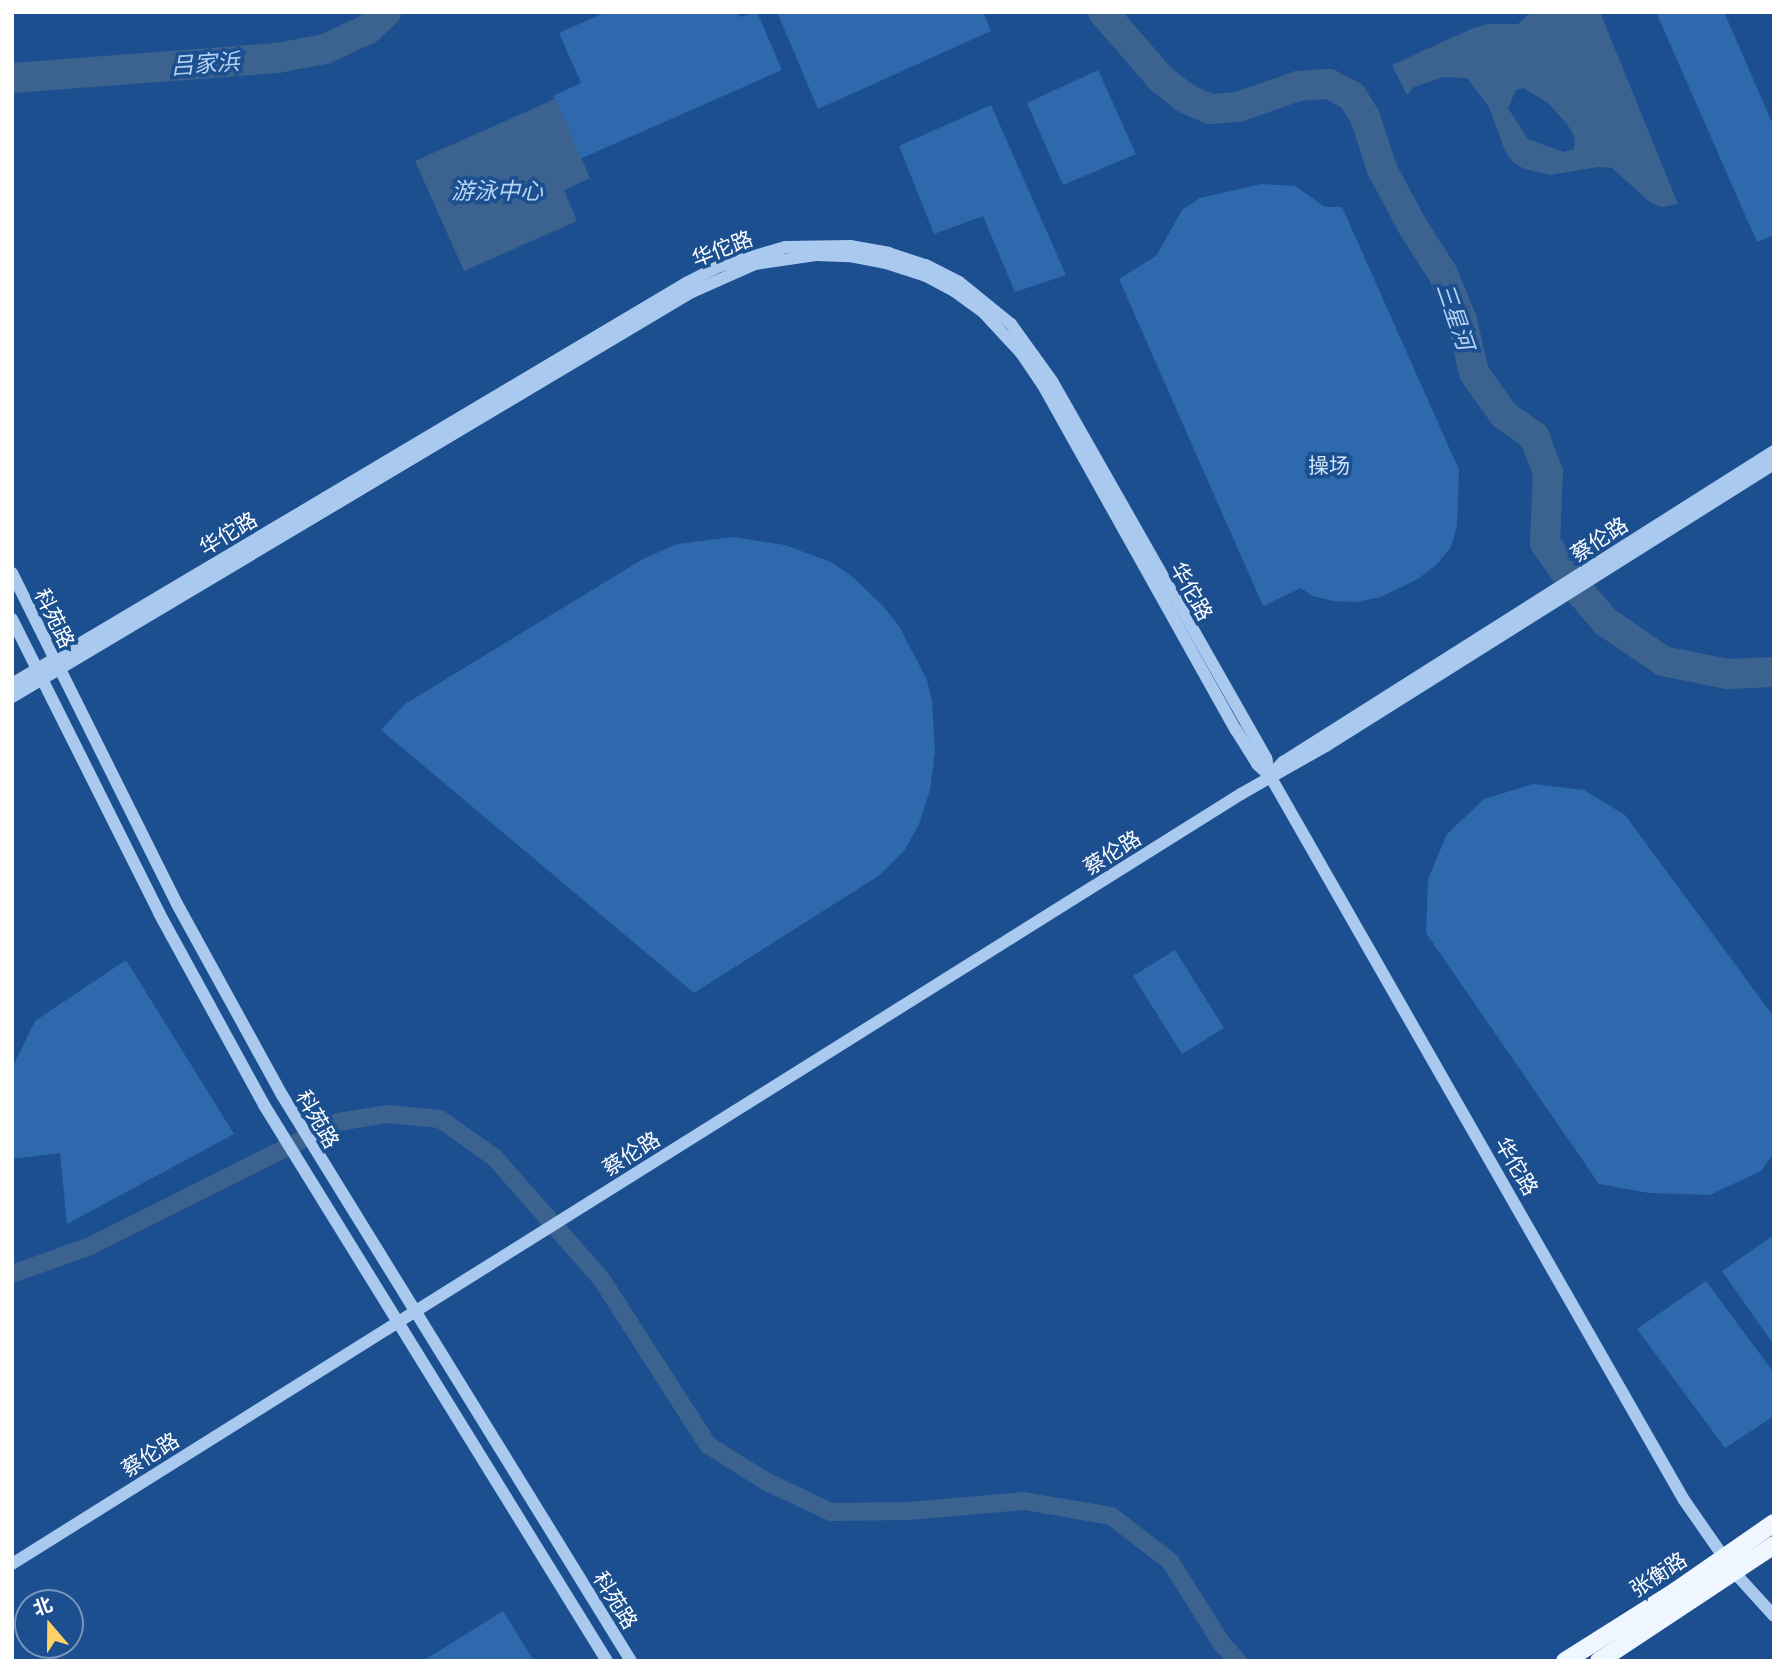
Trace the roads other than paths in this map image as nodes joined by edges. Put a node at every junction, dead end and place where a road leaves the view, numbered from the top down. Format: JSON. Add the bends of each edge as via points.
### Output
{"nodes":[{"id":1,"x":1774,"y":451,"type":"edge"},
{"id":2,"x":1774,"y":464,"type":"edge"},
{"id":3,"x":1600,"y":567,"type":"junction"},
{"id":4,"x":12,"y":573,"type":"edge"},
{"id":5,"x":12,"y":620,"type":"edge"},
{"id":6,"x":56,"y":664,"type":"junction"},
{"id":7,"x":39,"y":674,"type":"junction"},
{"id":8,"x":12,"y":684,"type":"edge"},
{"id":9,"x":12,"y":697,"type":"edge"},
{"id":10,"x":1270,"y":776,"type":"junction"},
{"id":11,"x":413,"y":1312,"type":"junction"},
{"id":12,"x":396,"y":1322,"type":"junction"},
{"id":13,"x":1774,"y":1523,"type":"edge"},
{"id":14,"x":1774,"y":1545,"type":"edge"},
{"id":15,"x":12,"y":1563,"type":"edge"},
{"id":16,"x":1729,"y":1565,"type":"junction"},
{"id":17,"x":1774,"y":1616,"type":"edge"},
{"id":18,"x":607,"y":1661,"type":"edge"},
{"id":19,"x":631,"y":1661,"type":"edge"},
{"id":20,"x":1565,"y":1661,"type":"edge"},
{"id":21,"x":1598,"y":1661,"type":"edge"}],
"edges":[{"from":1,"to":3,"type":"street","name":"蔡伦路"},
{"from":2,"to":3,"type":"street","name":"蔡伦路"},
{"from":3,"to":10,"type":"street","name":"蔡伦路","via":[[1317,752]]},
{"from":4,"to":6,"type":"street","name":"科苑路"},
{"from":5,"to":7,"type":"street","name":"科苑路"},
{"from":6,"to":7,"type":"street","name":"华佗路"},
{"from":6,"to":10,"type":"street","name":"华佗路","via":[[688,282],[752,255],[816,244],[850,246],[908,259],[959,282],[989,304],[1029,347],[1266,758]]},
{"from":6,"to":11,"type":"street","name":"科苑路","via":[[177,904],[282,1095]]},
{"from":7,"to":8,"type":"street","name":"华佗路"},
{"from":7,"to":9,"type":"street","name":"华佗路"},
{"from":7,"to":12,"type":"street","name":"科苑路","via":[[182,957],[264,1105]]},
{"from":10,"to":11,"type":"street","name":"蔡伦路"},
{"from":10,"to":16,"type":"street","name":"华佗路","via":[[1684,1500]]},
{"from":11,"to":12,"type":"street","name":"蔡伦路"},
{"from":11,"to":19,"type":"street","name":"科苑路"},
{"from":12,"to":15,"type":"street","name":"蔡伦路"},
{"from":12,"to":18,"type":"street","name":"科苑路"},
{"from":13,"to":16,"type":"main road","name":"张衡路"},
{"from":14,"to":16,"type":"main road","name":"张衡路"},
{"from":16,"to":17,"type":"street","name":"华佗路"},
{"from":16,"to":20,"type":"main road","name":"张衡路"},
{"from":16,"to":21,"type":"main road","name":"张衡路"}]}
